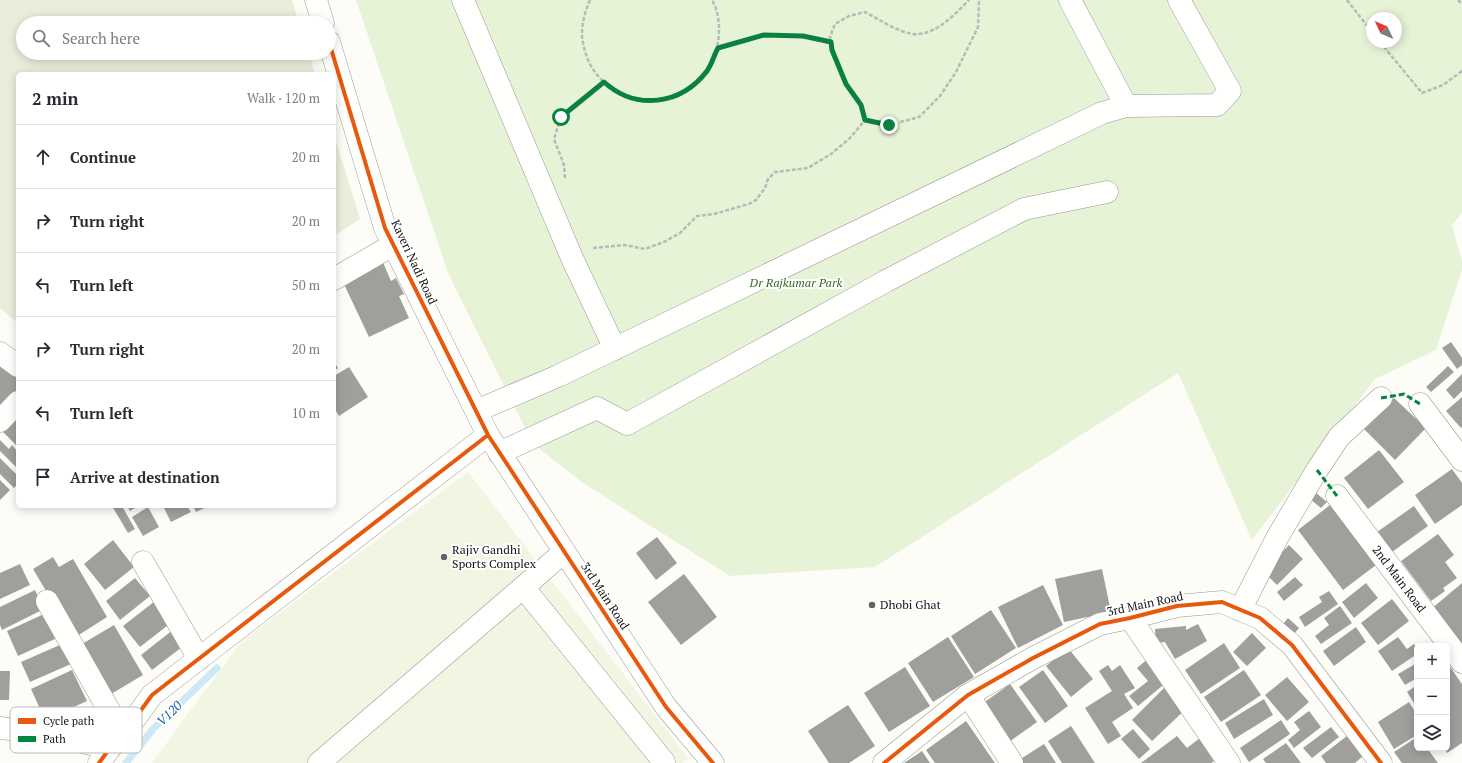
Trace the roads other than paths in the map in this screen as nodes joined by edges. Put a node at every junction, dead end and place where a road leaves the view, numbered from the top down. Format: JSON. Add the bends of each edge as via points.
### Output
{"nodes":[{"id":1,"x":316,"y":0,"type":"edge"},
{"id":2,"x":463,"y":0,"type":"edge"},
{"id":3,"x":1070,"y":0,"type":"edge"},
{"id":4,"x":1179,"y":0,"type":"edge"},
{"id":5,"x":321,"y":16,"type":"edge"},
{"id":6,"x":334,"y":60,"type":"edge"},
{"id":7,"x":1126,"y":106,"type":"junction"},
{"id":8,"x":1107,"y":192,"type":"dead end"},
{"id":9,"x":393,"y":245,"type":"junction"},
{"id":10,"x":336,"y":278,"type":"edge"},
{"id":11,"x":615,"y":349,"type":"junction"},
{"id":12,"x":0,"y":353,"type":"edge"},
{"id":13,"x":16,"y":365,"type":"edge"},
{"id":14,"x":1381,"y":398,"type":"dead end"},
{"id":15,"x":16,"y":404,"type":"edge"},
{"id":16,"x":1420,"y":404,"type":"dead end"},
{"id":17,"x":476,"y":412,"type":"junction"},
{"id":18,"x":0,"y":421,"type":"edge"},
{"id":19,"x":488,"y":435,"type":"junction"},
{"id":20,"x":499,"y":454,"type":"junction"},
{"id":21,"x":1462,"y":460,"type":"edge"},
{"id":22,"x":1337,"y":496,"type":"dead end"},
{"id":23,"x":564,"y":552,"type":"junction"},
{"id":24,"x":143,"y":562,"type":"dead end"},
{"id":25,"x":523,"y":587,"type":"junction"},
{"id":26,"x":47,"y":601,"type":"dead end"},
{"id":27,"x":1240,"y":610,"type":"junction"},
{"id":28,"x":1130,"y":618,"type":"junction"},
{"id":29,"x":199,"y":659,"type":"junction"},
{"id":30,"x":1462,"y":662,"type":"edge"},
{"id":31,"x":968,"y":695,"type":"junction"},
{"id":32,"x":93,"y":707,"type":"edge"},
{"id":33,"x":142,"y":708,"type":"edge"},
{"id":34,"x":0,"y":728,"type":"edge"},
{"id":35,"x":10,"y":729,"type":"edge"},
{"id":36,"x":319,"y":763,"type":"edge"},
{"id":37,"x":662,"y":763,"type":"edge"},
{"id":38,"x":713,"y":763,"type":"edge"},
{"id":39,"x":884,"y":763,"type":"edge"},
{"id":40,"x":1012,"y":763,"type":"edge"},
{"id":41,"x":1229,"y":763,"type":"edge"},
{"id":42,"x":1381,"y":763,"type":"edge"}],
"edges":[{"from":1,"to":5,"type":"street"},
{"from":2,"to":11,"type":"street","via":[[572,258]]},
{"from":3,"to":7,"type":"street"},
{"from":4,"to":7,"type":"street","via":[[1230,91],[1217,105]]},
{"from":6,"to":9,"type":"street","name":"Kaveri Nadi Road","via":[[385,228]]},
{"from":7,"to":11,"type":"street","via":[[1094,117]]},
{"from":8,"to":20,"type":"street","via":[[1024,209],[886,281],[627,424],[598,408]]},
{"from":9,"to":10,"type":"street"},
{"from":9,"to":17,"type":"street","name":"Kaveri Nadi Road"},
{"from":11,"to":17,"type":"street"},
{"from":12,"to":13,"type":"street"},
{"from":14,"to":27,"type":"street","via":[[1339,437],[1317,470],[1273,545]]},
{"from":15,"to":18,"type":"street"},
{"from":16,"to":21,"type":"street"},
{"from":17,"to":19,"type":"street","name":"Kaveri Nadi Road"},
{"from":19,"to":20,"type":"street","name":"3rd Main Road"},
{"from":19,"to":29,"type":"street"},
{"from":20,"to":23,"type":"street","name":"3rd Main Road"},
{"from":22,"to":30,"type":"street","name":"2nd Main Road"},
{"from":23,"to":25,"type":"street"},
{"from":23,"to":38,"type":"street","name":"3rd Main Road","via":[[666,707]]},
{"from":24,"to":29,"type":"street"},
{"from":25,"to":36,"type":"street"},
{"from":25,"to":37,"type":"street","via":[[664,762]]},
{"from":26,"to":32,"type":"street"},
{"from":27,"to":28,"type":"street","name":"3rd Main Road","via":[[1222,602],[1177,606]]},
{"from":27,"to":42,"type":"street","name":"3rd Main Road","via":[[1260,618],[1292,645]]},
{"from":28,"to":31,"type":"street","name":"3rd Main Road","via":[[1100,624],[1032,658]]},
{"from":28,"to":41,"type":"street","name":"3rd Main Road"},
{"from":29,"to":33,"type":"street","via":[[152,695]]},
{"from":31,"to":39,"type":"street","name":"3rd Main Road"},
{"from":31,"to":40,"type":"street"},
{"from":34,"to":35,"type":"street"}]}
